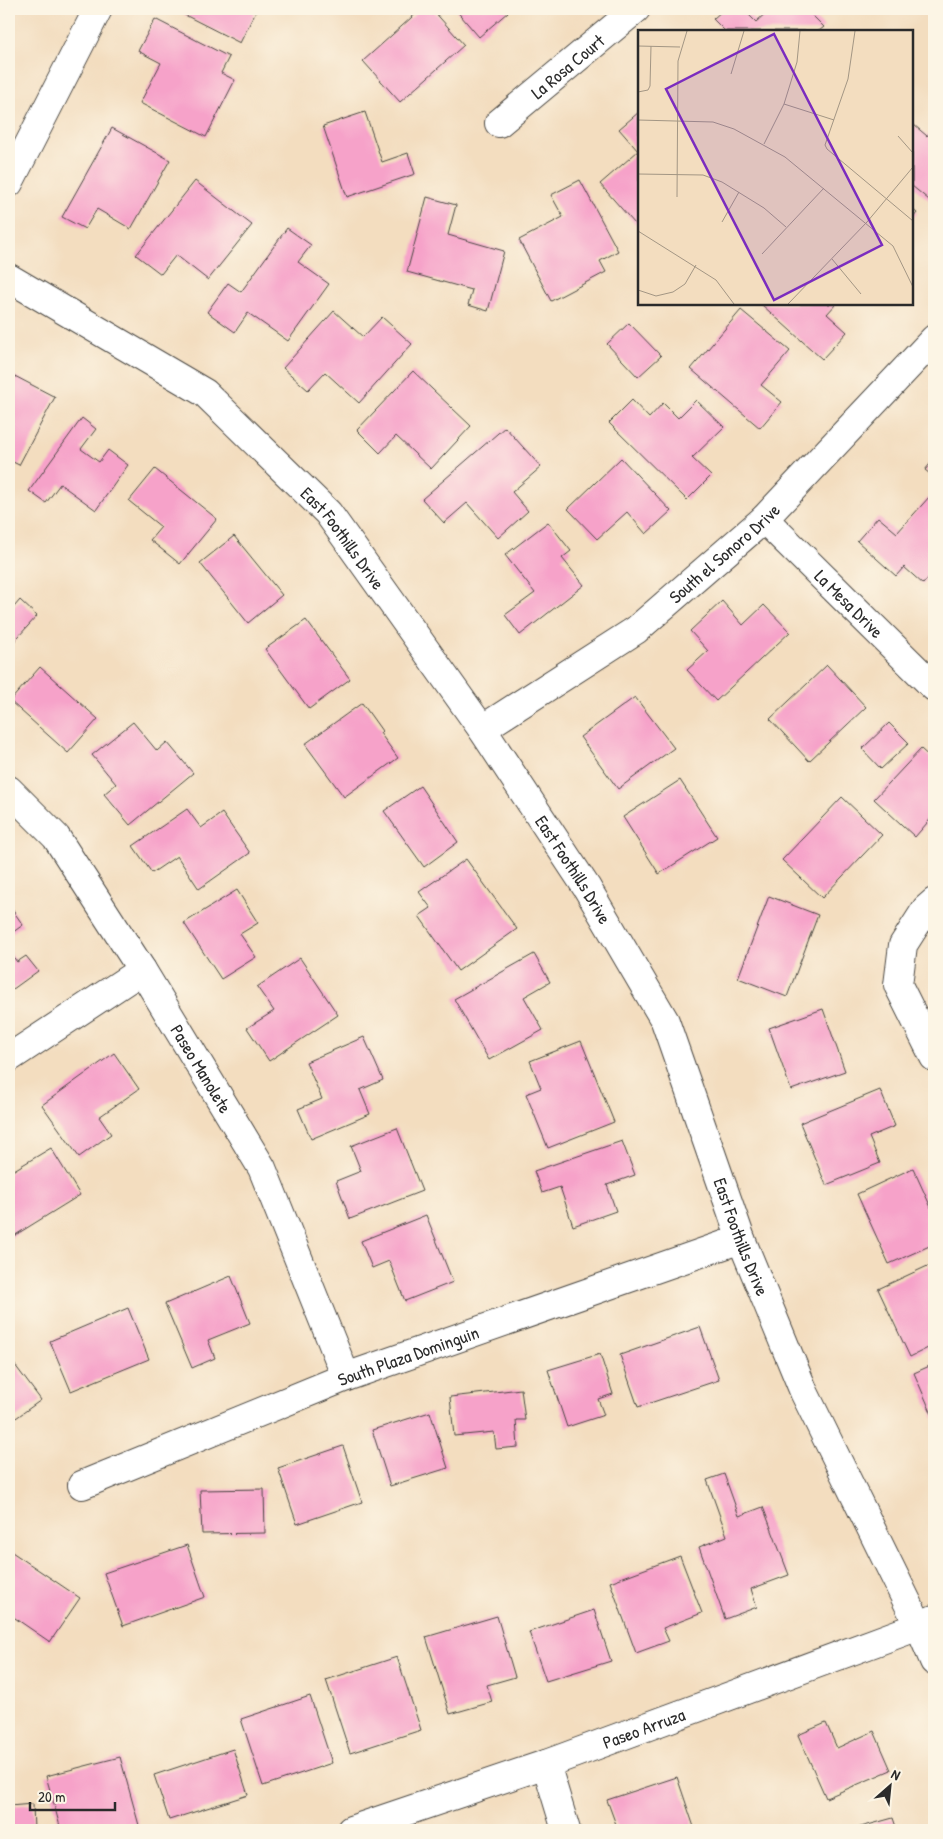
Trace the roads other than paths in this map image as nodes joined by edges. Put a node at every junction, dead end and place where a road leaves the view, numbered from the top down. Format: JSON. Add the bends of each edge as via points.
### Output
{"nodes":[{"id":1,"x":98,"y":9,"type":"edge"},
{"id":2,"x":636,"y":9,"type":"edge"},
{"id":3,"x":499,"y":123,"type":"dead end"},
{"id":4,"x":9,"y":183,"type":"edge"},
{"id":5,"x":9,"y":278,"type":"edge"},
{"id":6,"x":934,"y":339,"type":"edge"},
{"id":7,"x":764,"y":520,"type":"junction"},
{"id":8,"x":934,"y":687,"type":"edge"},
{"id":9,"x":482,"y":729,"type":"junction"},
{"id":10,"x":9,"y":790,"type":"edge"},
{"id":11,"x":934,"y":902,"type":"edge"},
{"id":12,"x":142,"y":970,"type":"junction"},
{"id":13,"x":934,"y":1057,"type":"edge"},
{"id":14,"x":9,"y":1058,"type":"edge"},
{"id":15,"x":741,"y":1239,"type":"junction"},
{"id":16,"x":346,"y":1377,"type":"junction"},
{"id":17,"x":82,"y":1485,"type":"dead end"},
{"id":18,"x":927,"y":1623,"type":"edge"},
{"id":19,"x":934,"y":1661,"type":"edge"},
{"id":20,"x":546,"y":1764,"type":"junction"},
{"id":21,"x":351,"y":1830,"type":"edge"},
{"id":22,"x":566,"y":1830,"type":"edge"}],
"edges":[{"from":1,"to":4,"type":"street"},
{"from":2,"to":3,"type":"street","name":"La Rosa Court"},
{"from":5,"to":9,"type":"street","name":"East Foothills Drive","via":[[205,393],[328,513]]},
{"from":6,"to":7,"type":"street","name":"South el Sonoro Drive"},
{"from":7,"to":8,"type":"street","name":"La Mesa Drive"},
{"from":7,"to":9,"type":"street","name":"South el Sonoro Drive","via":[[636,630]]},
{"from":9,"to":15,"type":"street","name":"East Foothills Drive","via":[[587,888],[665,1021]]},
{"from":10,"to":12,"type":"street","name":"Paseo Manolete","via":[[56,838]]},
{"from":11,"to":13,"type":"street","via":[[903,944],[898,985]]},
{"from":12,"to":14,"type":"street"},
{"from":12,"to":16,"type":"street","name":"Paseo Manolete","via":[[262,1168]]},
{"from":15,"to":16,"type":"street","name":"South Plaza Dominguin"},
{"from":15,"to":18,"type":"street","name":"East Foothills Drive","via":[[804,1392]]},
{"from":16,"to":17,"type":"street","name":"South Plaza Dominguin"},
{"from":18,"to":19,"type":"street","name":"East Foothills Drive"},
{"from":18,"to":20,"type":"street","name":"Paseo Arruza"},
{"from":20,"to":21,"type":"street","name":"Paseo Arruza"},
{"from":20,"to":22,"type":"street"}]}
